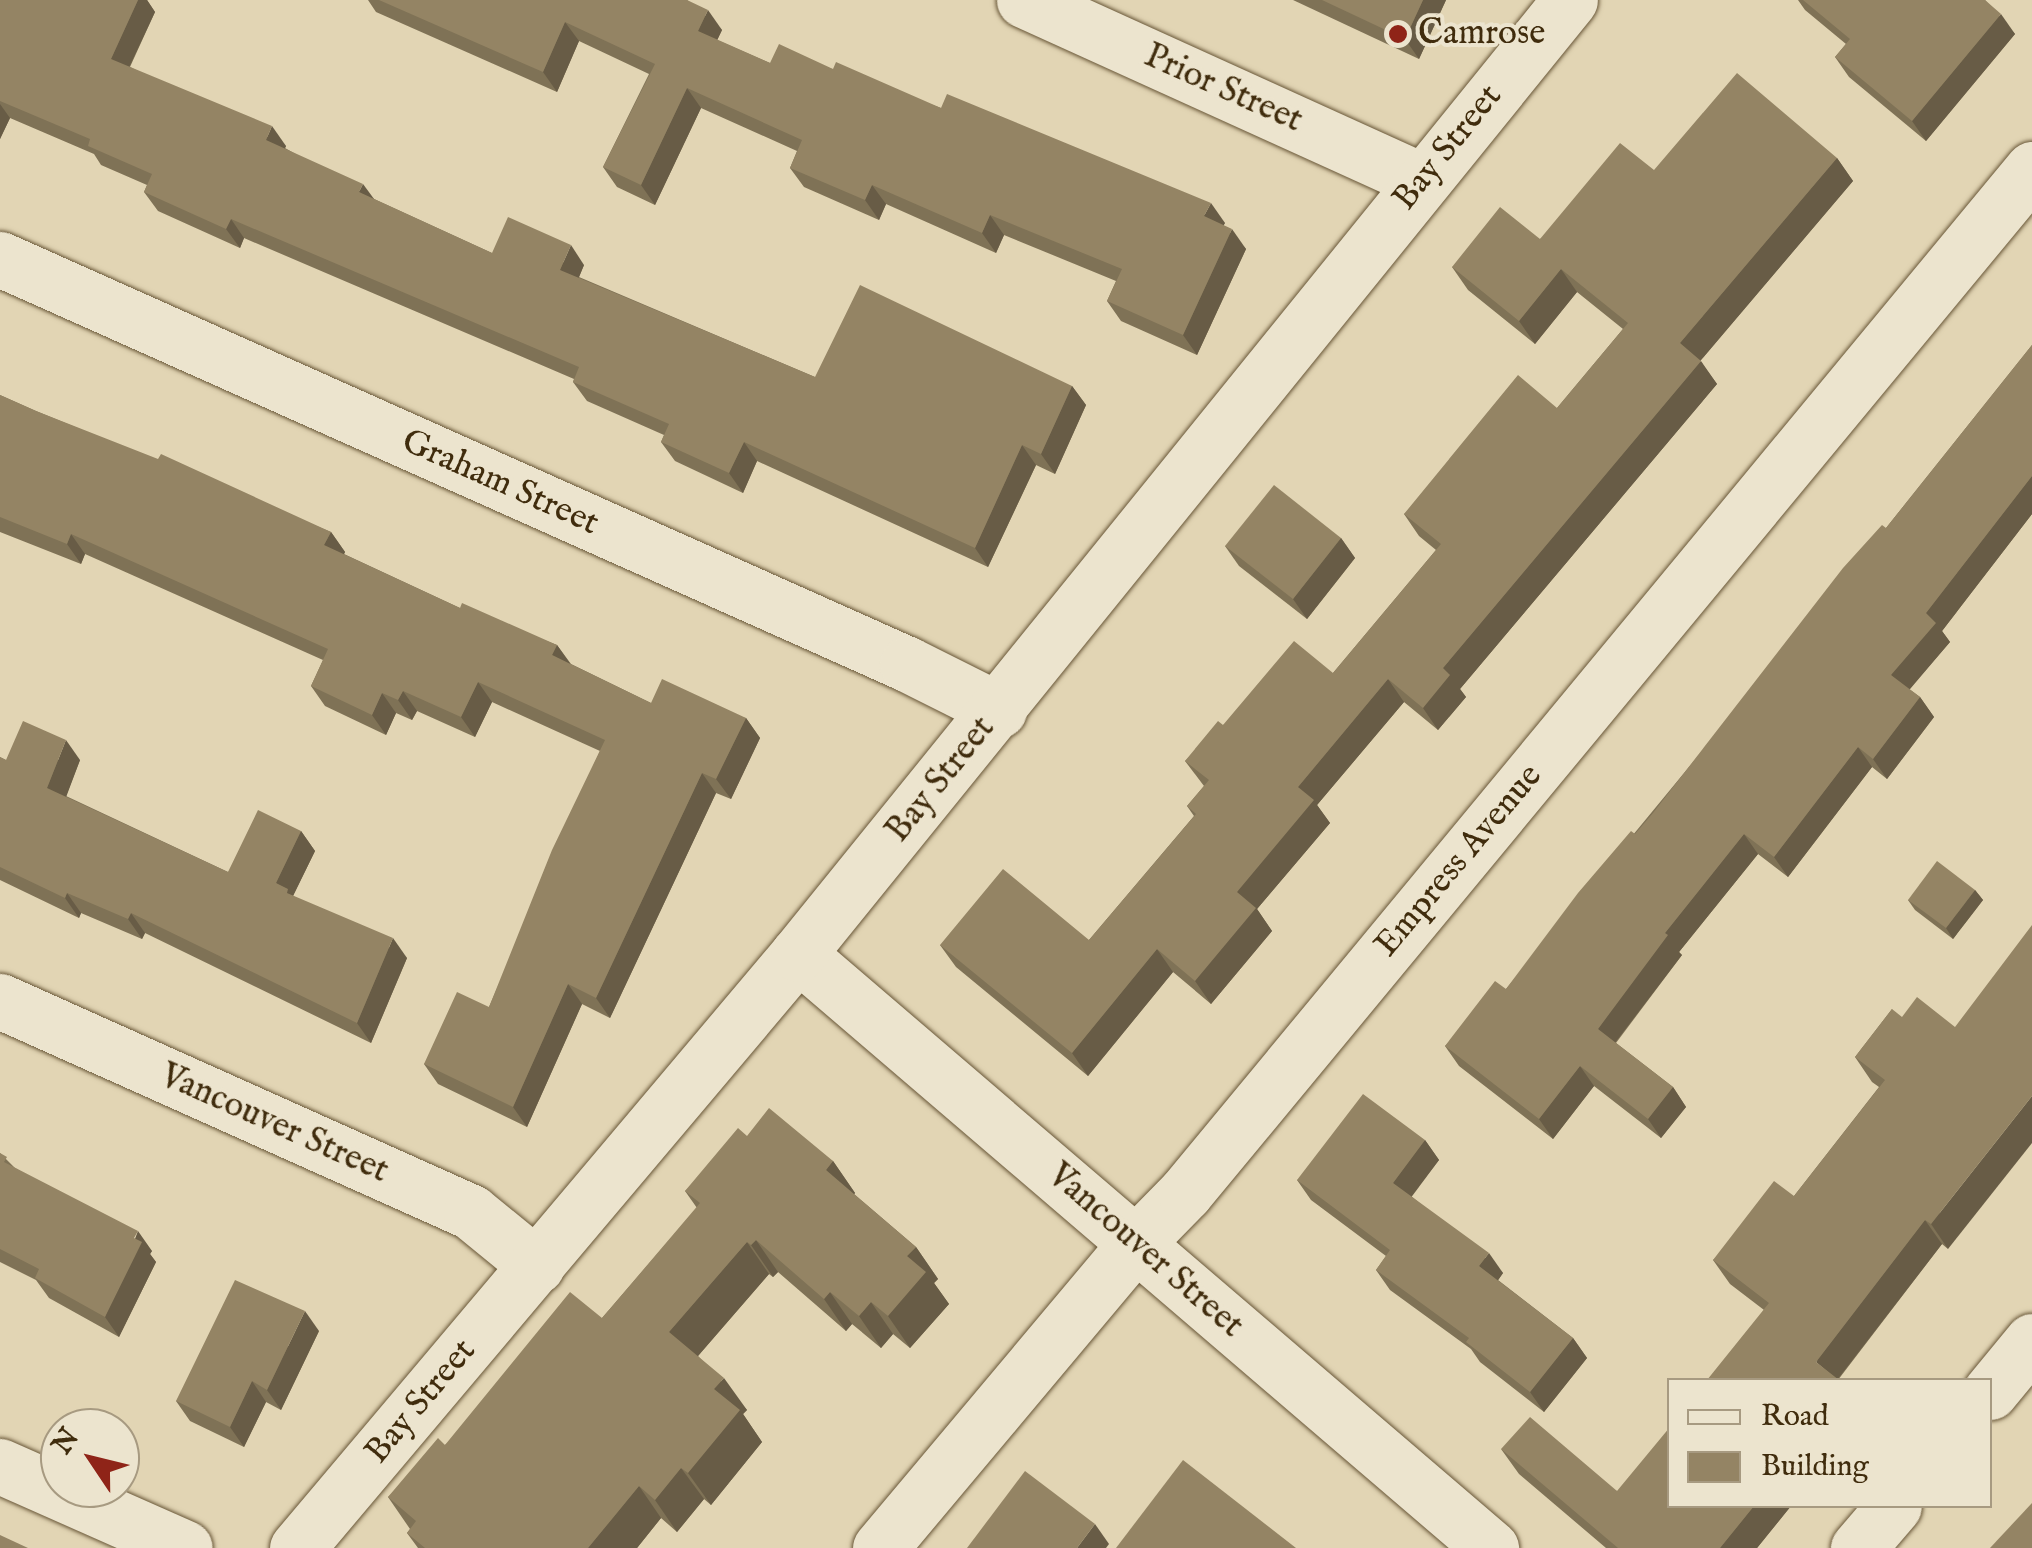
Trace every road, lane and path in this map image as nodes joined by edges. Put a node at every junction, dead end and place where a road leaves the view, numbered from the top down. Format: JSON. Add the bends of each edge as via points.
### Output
{"nodes":[{"id":1,"x":1024,"y":0,"type":"edge"},
{"id":2,"x":1570,"y":0,"type":"edge"},
{"id":3,"x":2032,"y":169,"type":"edge"},
{"id":4,"x":1422,"y":180,"type":"junction"},
{"id":5,"x":0,"y":259,"type":"edge"},
{"id":6,"x":999,"y":710,"type":"junction"},
{"id":7,"x":798,"y":954,"type":"junction"},
{"id":8,"x":0,"y":1001,"type":"edge"},
{"id":9,"x":1136,"y":1243,"type":"junction"},
{"id":10,"x":537,"y":1266,"type":"junction"},
{"id":11,"x":2032,"y":1341,"type":"edge"},
{"id":12,"x":1992,"y":1390,"type":"edge"},
{"id":13,"x":0,"y":1466,"type":"edge"},
{"id":14,"x":1892,"y":1508,"type":"edge"},
{"id":15,"x":185,"y":1548,"type":"edge"},
{"id":16,"x":297,"y":1548,"type":"edge"},
{"id":17,"x":880,"y":1548,"type":"edge"},
{"id":18,"x":1491,"y":1548,"type":"edge"},
{"id":19,"x":1858,"y":1548,"type":"edge"}],
"edges":[{"from":1,"to":4,"type":"street","name":"Prior Street"},
{"from":2,"to":4,"type":"street","name":"Bay Street"},
{"from":3,"to":9,"type":"street","name":"Empress Avenue","via":[[1192,1185]]},
{"from":4,"to":6,"type":"street","name":"Bay Street"},
{"from":5,"to":6,"type":"street","name":"Graham Street"},
{"from":6,"to":7,"type":"street","name":"Bay Street"},
{"from":7,"to":9,"type":"street","name":"Vancouver Street"},
{"from":7,"to":10,"type":"street","name":"Bay Street"},
{"from":8,"to":10,"type":"street","name":"Vancouver Street","via":[[471,1212]]},
{"from":9,"to":17,"type":"street","name":"Empress Avenue"},
{"from":9,"to":18,"type":"street","name":"Vancouver Street"},
{"from":10,"to":16,"type":"street","name":"Bay Street"},
{"from":11,"to":12,"type":"street"},
{"from":13,"to":15,"type":"street"},
{"from":14,"to":19,"type":"street"}]}
